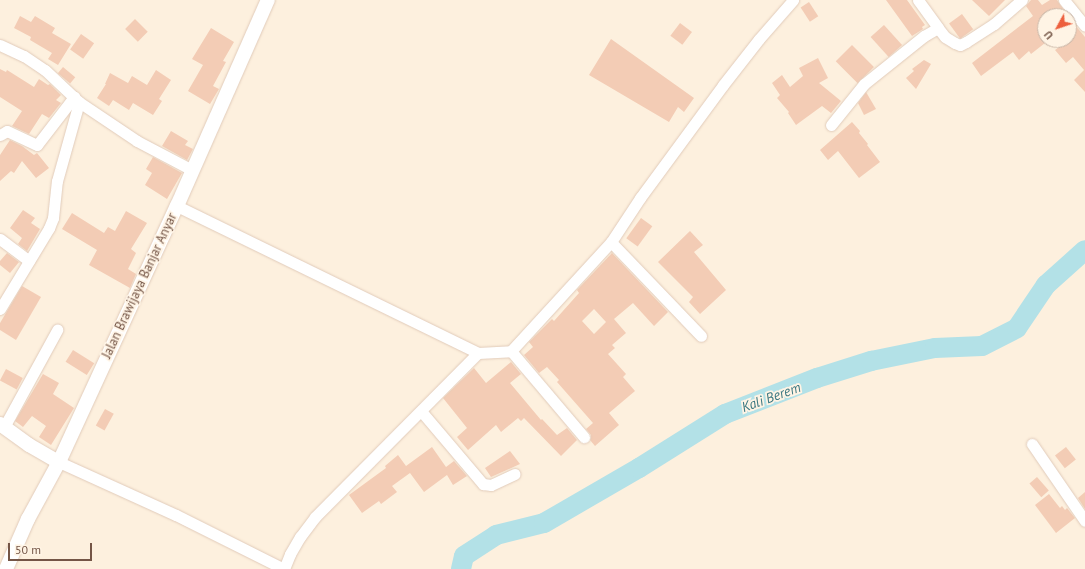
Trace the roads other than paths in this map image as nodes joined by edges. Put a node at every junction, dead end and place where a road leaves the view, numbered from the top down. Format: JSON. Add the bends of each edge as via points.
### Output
{"nodes":[{"id":1,"x":268,"y":0,"type":"edge"},
{"id":2,"x":794,"y":0,"type":"edge"},
{"id":3,"x":918,"y":0,"type":"edge"},
{"id":4,"x":1022,"y":0,"type":"edge"},
{"id":5,"x":1064,"y":0,"type":"edge"},
{"id":6,"x":1085,"y":26,"type":"edge"},
{"id":7,"x":938,"y":28,"type":"junction"},
{"id":8,"x":0,"y":45,"type":"edge"},
{"id":9,"x":77,"y":100,"type":"junction"},
{"id":10,"x":831,"y":125,"type":"dead end"},
{"id":11,"x":0,"y":135,"type":"edge"},
{"id":12,"x":192,"y":170,"type":"junction"},
{"id":13,"x":177,"y":206,"type":"junction"},
{"id":14,"x":0,"y":239,"type":"edge"},
{"id":15,"x":611,"y":242,"type":"junction"},
{"id":16,"x":29,"y":261,"type":"junction"},
{"id":17,"x":0,"y":309,"type":"edge"},
{"id":18,"x":57,"y":330,"type":"dead end"},
{"id":19,"x":701,"y":336,"type":"dead end"},
{"id":20,"x":511,"y":351,"type":"junction"},
{"id":21,"x":478,"y":353,"type":"junction"},
{"id":22,"x":421,"y":411,"type":"junction"},
{"id":23,"x":2,"y":425,"type":"edge"},
{"id":24,"x":584,"y":437,"type":"dead end"},
{"id":25,"x":1032,"y":444,"type":"dead end"},
{"id":26,"x":59,"y":462,"type":"junction"},
{"id":27,"x":515,"y":474,"type":"dead end"},
{"id":28,"x":1085,"y":522,"type":"edge"},
{"id":29,"x":6,"y":569,"type":"edge"},
{"id":30,"x":284,"y":569,"type":"edge"}],
"edges":[{"from":1,"to":12,"type":"street","name":"Jalan Brawijaya Banjar Anyar"},
{"from":2,"to":15,"type":"street","via":[[759,38],[723,85]]},
{"from":3,"to":7,"type":"street"},
{"from":4,"to":7,"type":"street","via":[[994,24],[960,45],[945,37]]},
{"from":5,"to":6,"type":"street"},
{"from":7,"to":10,"type":"street","via":[[924,36],[864,84]]},
{"from":8,"to":9,"type":"street","via":[[35,63]]},
{"from":9,"to":11,"type":"street","via":[[37,145],[7,130]]},
{"from":9,"to":12,"type":"street","via":[[137,141]]},
{"from":9,"to":16,"type":"street","via":[[57,181],[53,218]]},
{"from":12,"to":13,"type":"street","name":"Jalan Brawijaya Banjar Anyar"},
{"from":13,"to":21,"type":"street"},
{"from":13,"to":26,"type":"street","name":"Jalan Brawijaya Banjar Anyar"},
{"from":14,"to":16,"type":"street"},
{"from":15,"to":19,"type":"street"},
{"from":15,"to":20,"type":"street"},
{"from":16,"to":17,"type":"street"},
{"from":18,"to":23,"type":"street"},
{"from":20,"to":21,"type":"street"},
{"from":20,"to":24,"type":"street"},
{"from":21,"to":22,"type":"street"},
{"from":22,"to":27,"type":"street","via":[[483,484],[491,485]]},
{"from":22,"to":30,"type":"street","via":[[315,517],[300,537]]},
{"from":23,"to":26,"type":"street","via":[[29,445]]},
{"from":25,"to":28,"type":"street"},
{"from":26,"to":29,"type":"street","name":"Jalan Brawijaya Banjar Anyar","via":[[28,519]]},
{"from":26,"to":30,"type":"street","via":[[176,515]]}]}
